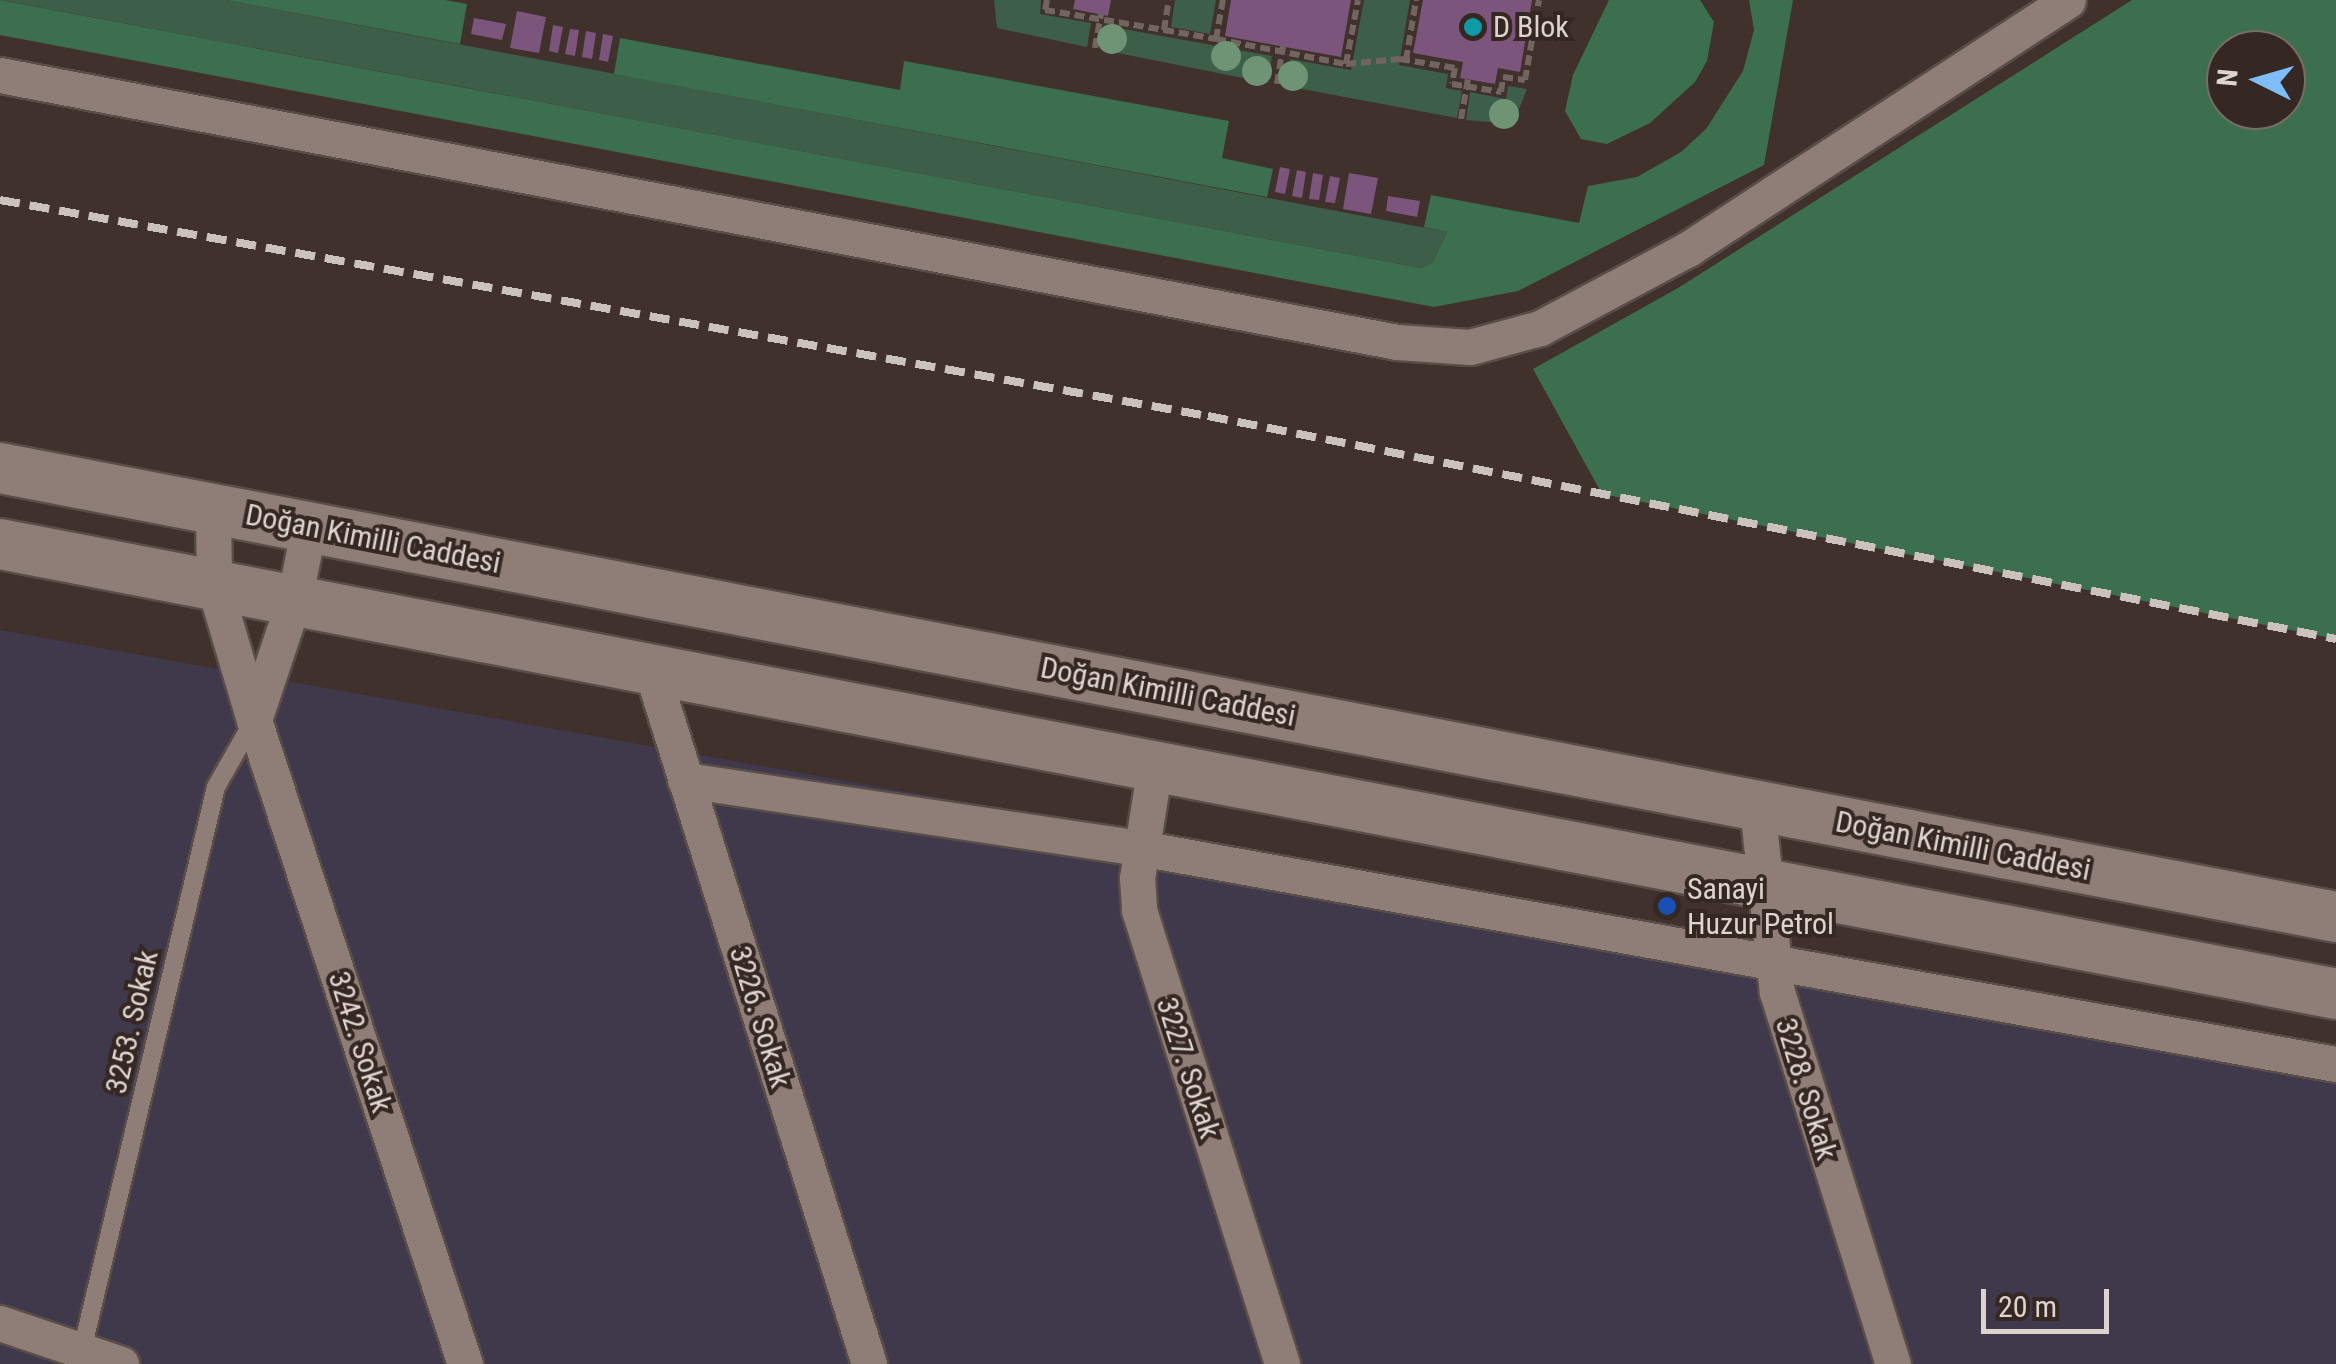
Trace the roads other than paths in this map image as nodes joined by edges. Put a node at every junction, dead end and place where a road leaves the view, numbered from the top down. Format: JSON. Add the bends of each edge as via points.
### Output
{"nodes":[{"id":1,"x":2068,"y":0,"type":"edge"},
{"id":2,"x":0,"y":75,"type":"edge"},
{"id":3,"x":0,"y":468,"type":"edge"},
{"id":4,"x":213,"y":509,"type":"junction"},
{"id":5,"x":309,"y":527,"type":"junction"},
{"id":6,"x":0,"y":544,"type":"edge"},
{"id":7,"x":214,"y":585,"type":"junction"},
{"id":8,"x":294,"y":600,"type":"junction"},
{"id":9,"x":650,"y":669,"type":"junction"},
{"id":10,"x":254,"y":720,"type":"junction"},
{"id":11,"x":1155,"y":766,"type":"junction"},
{"id":12,"x":686,"y":780,"type":"junction"},
{"id":13,"x":1756,"y":806,"type":"junction"},
{"id":14,"x":1140,"y":848,"type":"junction"},
{"id":15,"x":1764,"y":884,"type":"junction"},
{"id":16,"x":2336,"y":918,"type":"edge"},
{"id":17,"x":1771,"y":962,"type":"junction"},
{"id":18,"x":2336,"y":994,"type":"edge"},
{"id":19,"x":2336,"y":1064,"type":"edge"},
{"id":20,"x":0,"y":1323,"type":"edge"},
{"id":21,"x":83,"y":1346,"type":"junction"},
{"id":22,"x":121,"y":1364,"type":"edge"},
{"id":23,"x":465,"y":1364,"type":"edge"},
{"id":24,"x":869,"y":1364,"type":"edge"},
{"id":25,"x":1282,"y":1364,"type":"edge"},
{"id":26,"x":1893,"y":1364,"type":"edge"}],
"edges":[{"from":1,"to":2,"type":"street","via":[[1688,249],[1540,328],[1470,348],[1377,338]]},
{"from":3,"to":4,"type":"main road","name":"Doğan Kimilli Caddesi"},
{"from":4,"to":5,"type":"main road","name":"Doğan Kimilli Caddesi"},
{"from":4,"to":7,"type":"street","name":"3242. Sokak"},
{"from":5,"to":8,"type":"street"},
{"from":5,"to":13,"type":"main road","name":"Doğan Kimilli Caddesi"},
{"from":6,"to":7,"type":"main road"},
{"from":7,"to":8,"type":"main road"},
{"from":7,"to":10,"type":"street","name":"3242. Sokak"},
{"from":8,"to":9,"type":"main road"},
{"from":8,"to":10,"type":"street"},
{"from":9,"to":11,"type":"main road"},
{"from":9,"to":12,"type":"street","name":"3226. Sokak"},
{"from":10,"to":21,"type":"lane","name":"3253. Sokak","via":[[216,787]]},
{"from":10,"to":23,"type":"street","name":"3242. Sokak"},
{"from":11,"to":14,"type":"street","name":"3227. Sokak"},
{"from":11,"to":15,"type":"main road"},
{"from":12,"to":14,"type":"street"},
{"from":12,"to":24,"type":"street","name":"3226. Sokak"},
{"from":13,"to":15,"type":"street","name":"3228. Sokak"},
{"from":13,"to":16,"type":"main road","name":"Doğan Kimilli Caddesi"},
{"from":14,"to":17,"type":"street"},
{"from":14,"to":25,"type":"street","name":"3227. Sokak","via":[[1136,878],[1146,938]]},
{"from":15,"to":17,"type":"street","name":"3228. Sokak"},
{"from":15,"to":18,"type":"main road"},
{"from":17,"to":19,"type":"street"},
{"from":17,"to":26,"type":"street","name":"3228. Sokak"},
{"from":20,"to":21,"type":"street"},
{"from":21,"to":22,"type":"street"}]}
